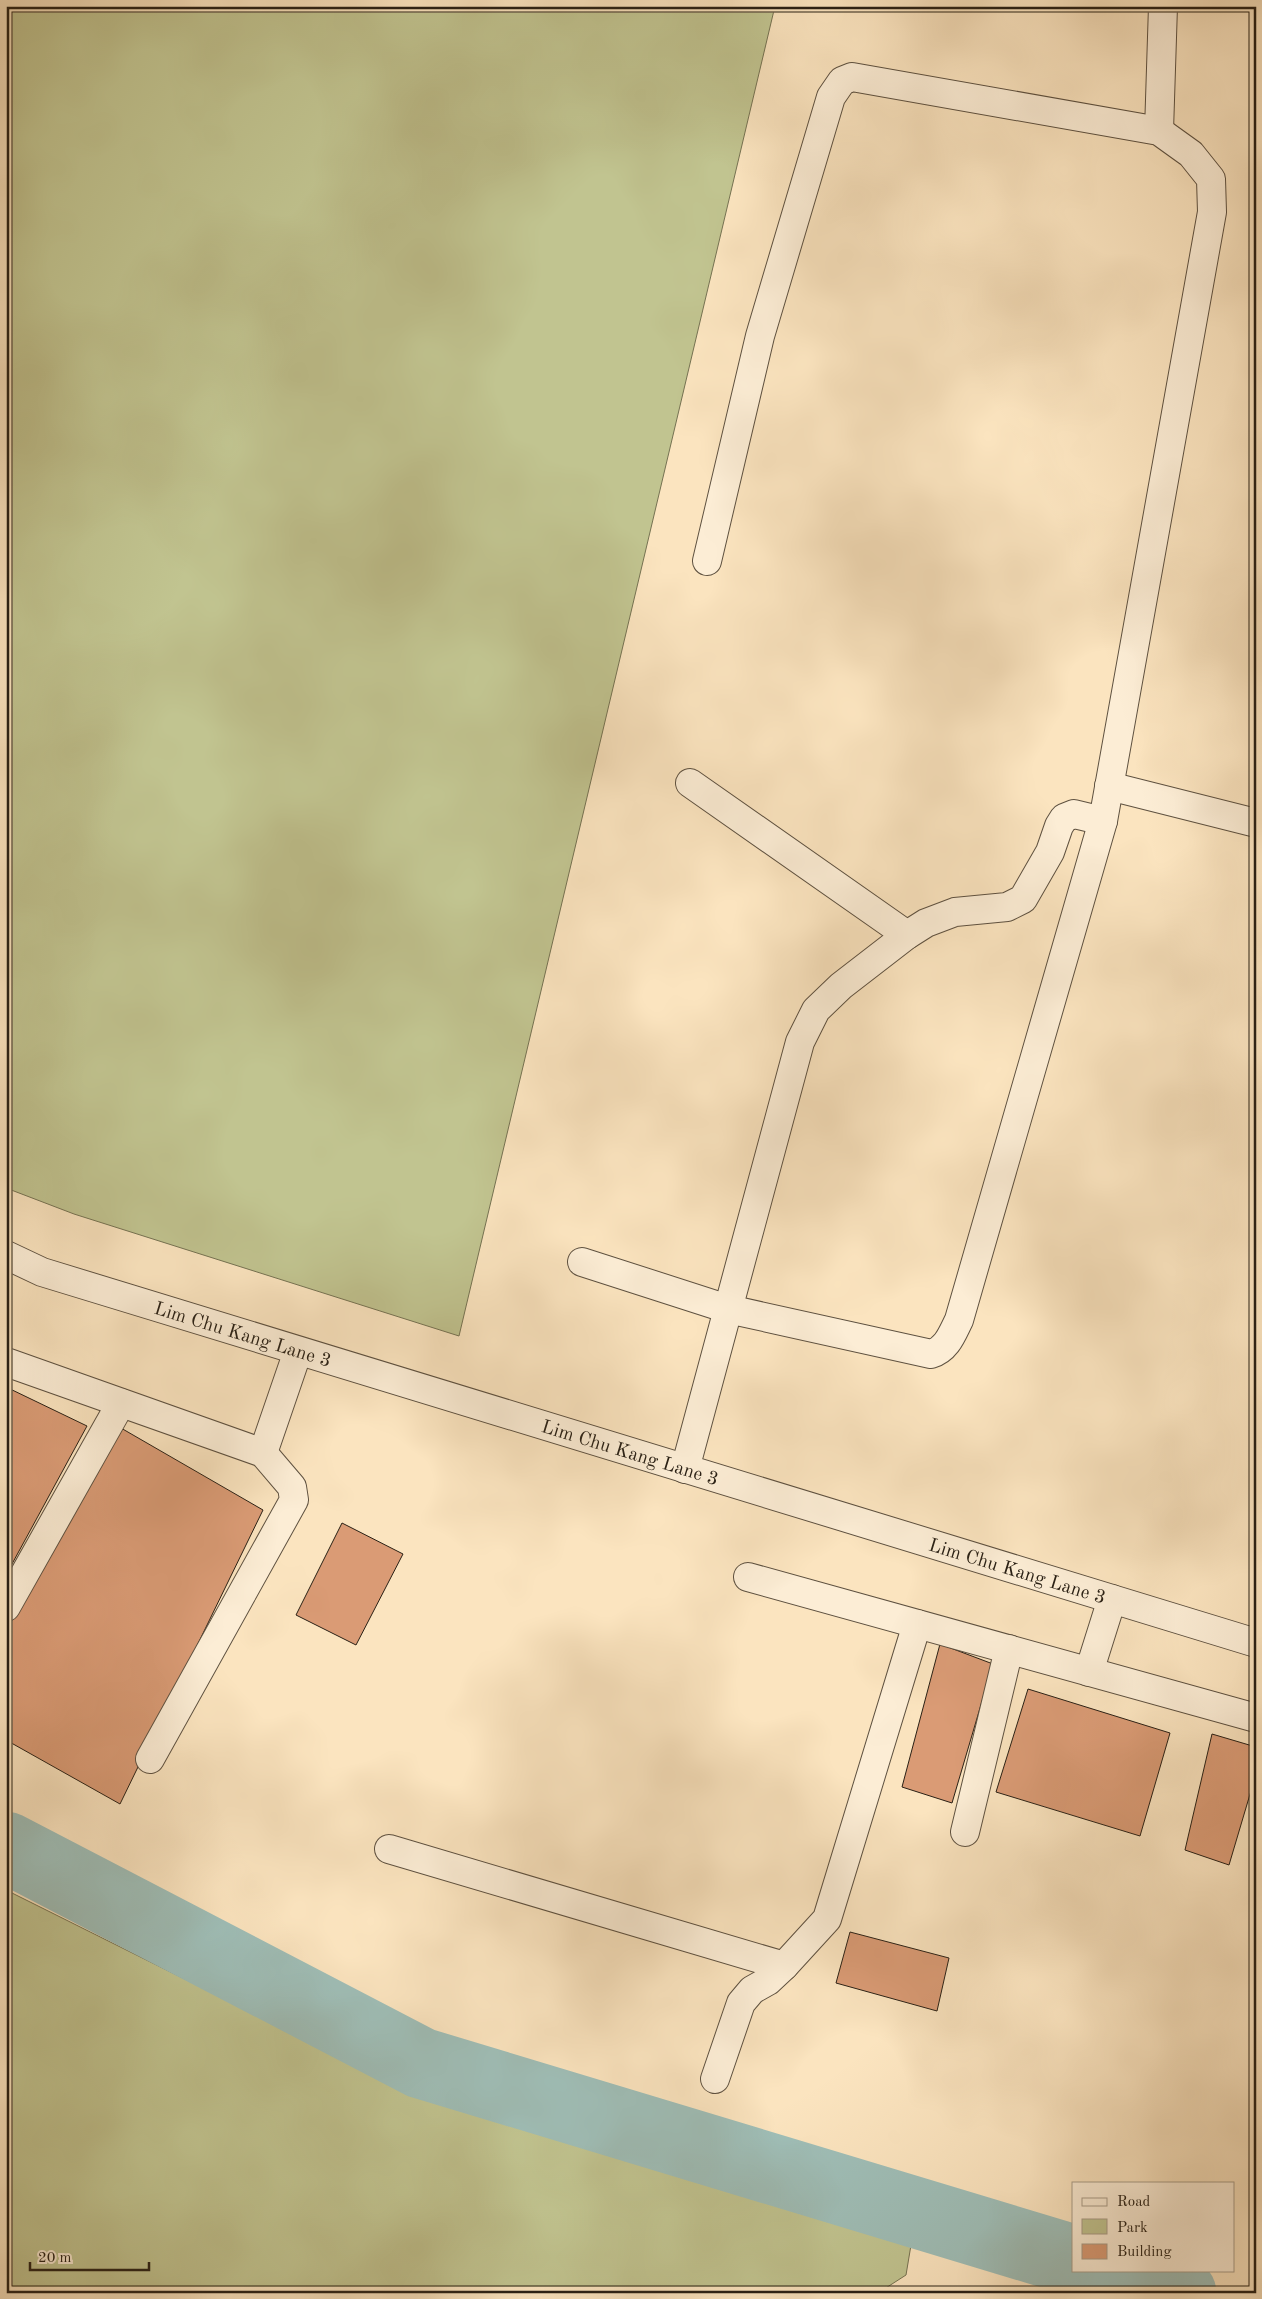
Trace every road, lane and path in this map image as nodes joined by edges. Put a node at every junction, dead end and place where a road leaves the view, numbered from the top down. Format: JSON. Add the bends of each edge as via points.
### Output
{"nodes":[{"id":1,"x":1163,"y":6,"type":"edge"},
{"id":2,"x":1159,"y":131,"type":"junction"},
{"id":3,"x":708,"y":561,"type":"dead end"},
{"id":4,"x":690,"y":783,"type":"dead end"},
{"id":5,"x":1109,"y":786,"type":"junction"},
{"id":6,"x":1102,"y":821,"type":"junction"},
{"id":7,"x":1256,"y":822,"type":"edge"},
{"id":8,"x":906,"y":936,"type":"junction"},
{"id":9,"x":6,"y":1255,"type":"edge"},
{"id":10,"x":582,"y":1262,"type":"dead end"},
{"id":11,"x":728,"y":1308,"type":"junction"},
{"id":12,"x":298,"y":1350,"type":"junction"},
{"id":13,"x":6,"y":1362,"type":"edge"},
{"id":14,"x":121,"y":1403,"type":"junction"},
{"id":15,"x":263,"y":1453,"type":"junction"},
{"id":16,"x":685,"y":1469,"type":"junction"},
{"id":17,"x":748,"y":1577,"type":"dead end"},
{"id":18,"x":1112,"y":1599,"type":"junction"},
{"id":19,"x":6,"y":1607,"type":"edge"},
{"id":20,"x":917,"y":1624,"type":"junction"},
{"id":21,"x":1256,"y":1643,"type":"edge"},
{"id":22,"x":1009,"y":1649,"type":"junction"},
{"id":23,"x":1089,"y":1672,"type":"junction"},
{"id":24,"x":1256,"y":1718,"type":"edge"},
{"id":25,"x":150,"y":1759,"type":"dead end"},
{"id":26,"x":965,"y":1832,"type":"dead end"},
{"id":27,"x":389,"y":1849,"type":"dead end"},
{"id":28,"x":784,"y":1966,"type":"junction"},
{"id":29,"x":715,"y":2079,"type":"dead end"}],
"edges":[{"from":1,"to":2,"type":"street"},
{"from":2,"to":3,"type":"street","via":[[852,77],[842,81],[831,97],[760,336]]},
{"from":2,"to":5,"type":"street","via":[[1191,154],[1210,179],[1212,212]]},
{"from":4,"to":8,"type":"street"},
{"from":5,"to":6,"type":"street"},
{"from":5,"to":7,"type":"street"},
{"from":6,"to":8,"type":"street","via":[[1074,814],[1064,818],[1050,852],[1023,898],[1007,908],[955,912],[926,923]]},
{"from":6,"to":11,"type":"street","via":[[959,1320],[946,1344],[931,1354]]},
{"from":8,"to":11,"type":"street","via":[[841,986],[816,1010],[800,1042]]},
{"from":9,"to":12,"type":"street","name":"Lim Chu Kang Lane 3","via":[[42,1272]]},
{"from":10,"to":11,"type":"street"},
{"from":11,"to":16,"type":"street"},
{"from":12,"to":15,"type":"street"},
{"from":12,"to":16,"type":"street","name":"Lim Chu Kang Lane 3"},
{"from":13,"to":14,"type":"street"},
{"from":14,"to":15,"type":"street"},
{"from":14,"to":19,"type":"street"},
{"from":15,"to":25,"type":"street","via":[[292,1487],[294,1500]]},
{"from":16,"to":18,"type":"street","name":"Lim Chu Kang Lane 3"},
{"from":17,"to":20,"type":"street"},
{"from":18,"to":21,"type":"street","name":"Lim Chu Kang Lane 3"},
{"from":18,"to":23,"type":"street"},
{"from":20,"to":22,"type":"street"},
{"from":20,"to":28,"type":"street","via":[[828,1919]]},
{"from":22,"to":23,"type":"street"},
{"from":22,"to":26,"type":"street"},
{"from":23,"to":24,"type":"street"},
{"from":27,"to":28,"type":"street"},
{"from":28,"to":29,"type":"street","via":[[741,2002]]}]}
